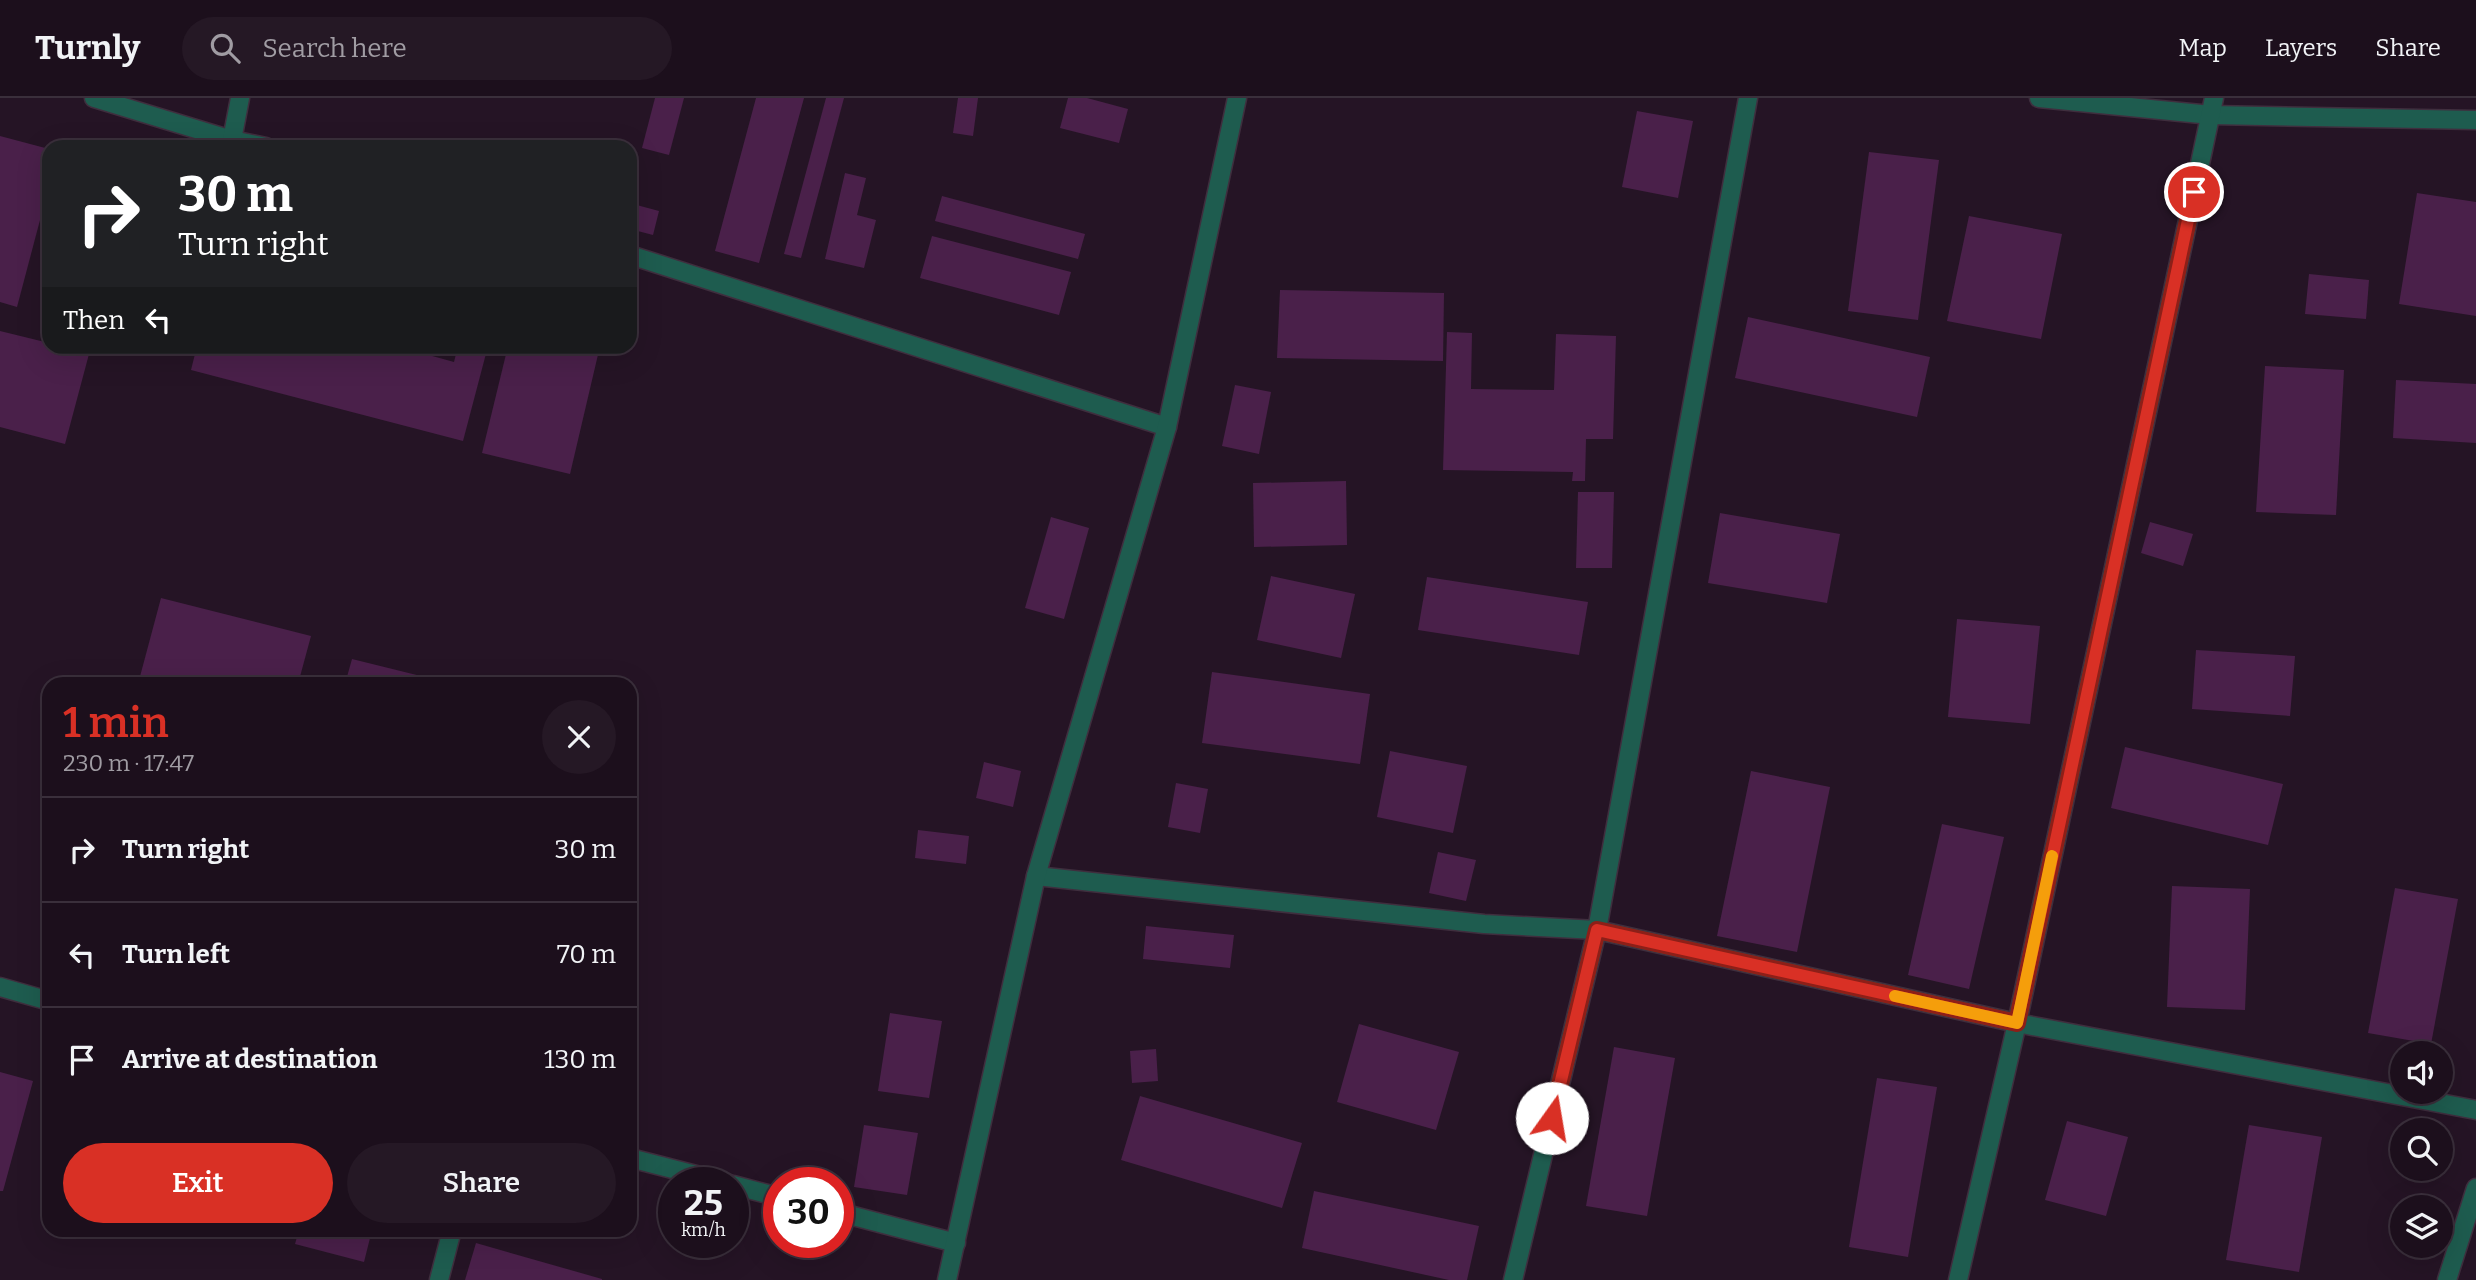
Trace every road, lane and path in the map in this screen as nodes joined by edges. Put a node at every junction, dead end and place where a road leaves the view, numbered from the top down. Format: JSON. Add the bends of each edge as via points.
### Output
{"nodes":[{"id":1,"x":94,"y":98,"type":"edge"},
{"id":2,"x":240,"y":98,"type":"edge"},
{"id":3,"x":1237,"y":98,"type":"edge"},
{"id":4,"x":1748,"y":98,"type":"edge"},
{"id":5,"x":2039,"y":98,"type":"edge"},
{"id":6,"x":2212,"y":107,"type":"edge"},
{"id":7,"x":2476,"y":120,"type":"edge"},
{"id":8,"x":232,"y":140,"type":"joint"},
{"id":9,"x":637,"y":257,"type":"edge"},
{"id":10,"x":1167,"y":427,"type":"junction"},
{"id":11,"x":1036,"y":876,"type":"junction"},
{"id":12,"x":1597,"y":930,"type":"junction"},
{"id":13,"x":0,"y":987,"type":"edge"},
{"id":14,"x":42,"y":999,"type":"edge"},
{"id":15,"x":2017,"y":1023,"type":"junction"},
{"id":16,"x":2476,"y":1110,"type":"edge"},
{"id":17,"x":637,"y":1160,"type":"edge"},
{"id":18,"x":665,"y":1167,"type":"edge"},
{"id":19,"x":2476,"y":1188,"type":"edge"},
{"id":20,"x":854,"y":1216,"type":"edge"},
{"id":21,"x":450,"y":1237,"type":"edge"},
{"id":22,"x":956,"y":1243,"type":"junction"},
{"id":23,"x":439,"y":1280,"type":"edge"},
{"id":24,"x":947,"y":1280,"type":"edge"},
{"id":25,"x":1513,"y":1280,"type":"edge"},
{"id":26,"x":1958,"y":1280,"type":"edge"},
{"id":27,"x":2447,"y":1280,"type":"edge"}],
"edges":[{"from":1,"to":8,"type":"street"},
{"from":2,"to":8,"type":"street"},
{"from":3,"to":10,"type":"street"},
{"from":4,"to":12,"type":"street"},
{"from":5,"to":6,"type":"street"},
{"from":6,"to":7,"type":"street"},
{"from":6,"to":15,"type":"street"},
{"from":9,"to":10,"type":"street"},
{"from":10,"to":11,"type":"street"},
{"from":11,"to":12,"type":"street","via":[[1484,924]]},
{"from":11,"to":22,"type":"street"},
{"from":12,"to":15,"type":"street"},
{"from":12,"to":25,"type":"street"},
{"from":13,"to":14,"type":"street"},
{"from":15,"to":16,"type":"street"},
{"from":15,"to":26,"type":"street"},
{"from":17,"to":18,"type":"street"},
{"from":19,"to":27,"type":"street"},
{"from":20,"to":22,"type":"street"},
{"from":21,"to":23,"type":"street"},
{"from":22,"to":24,"type":"street"}]}
